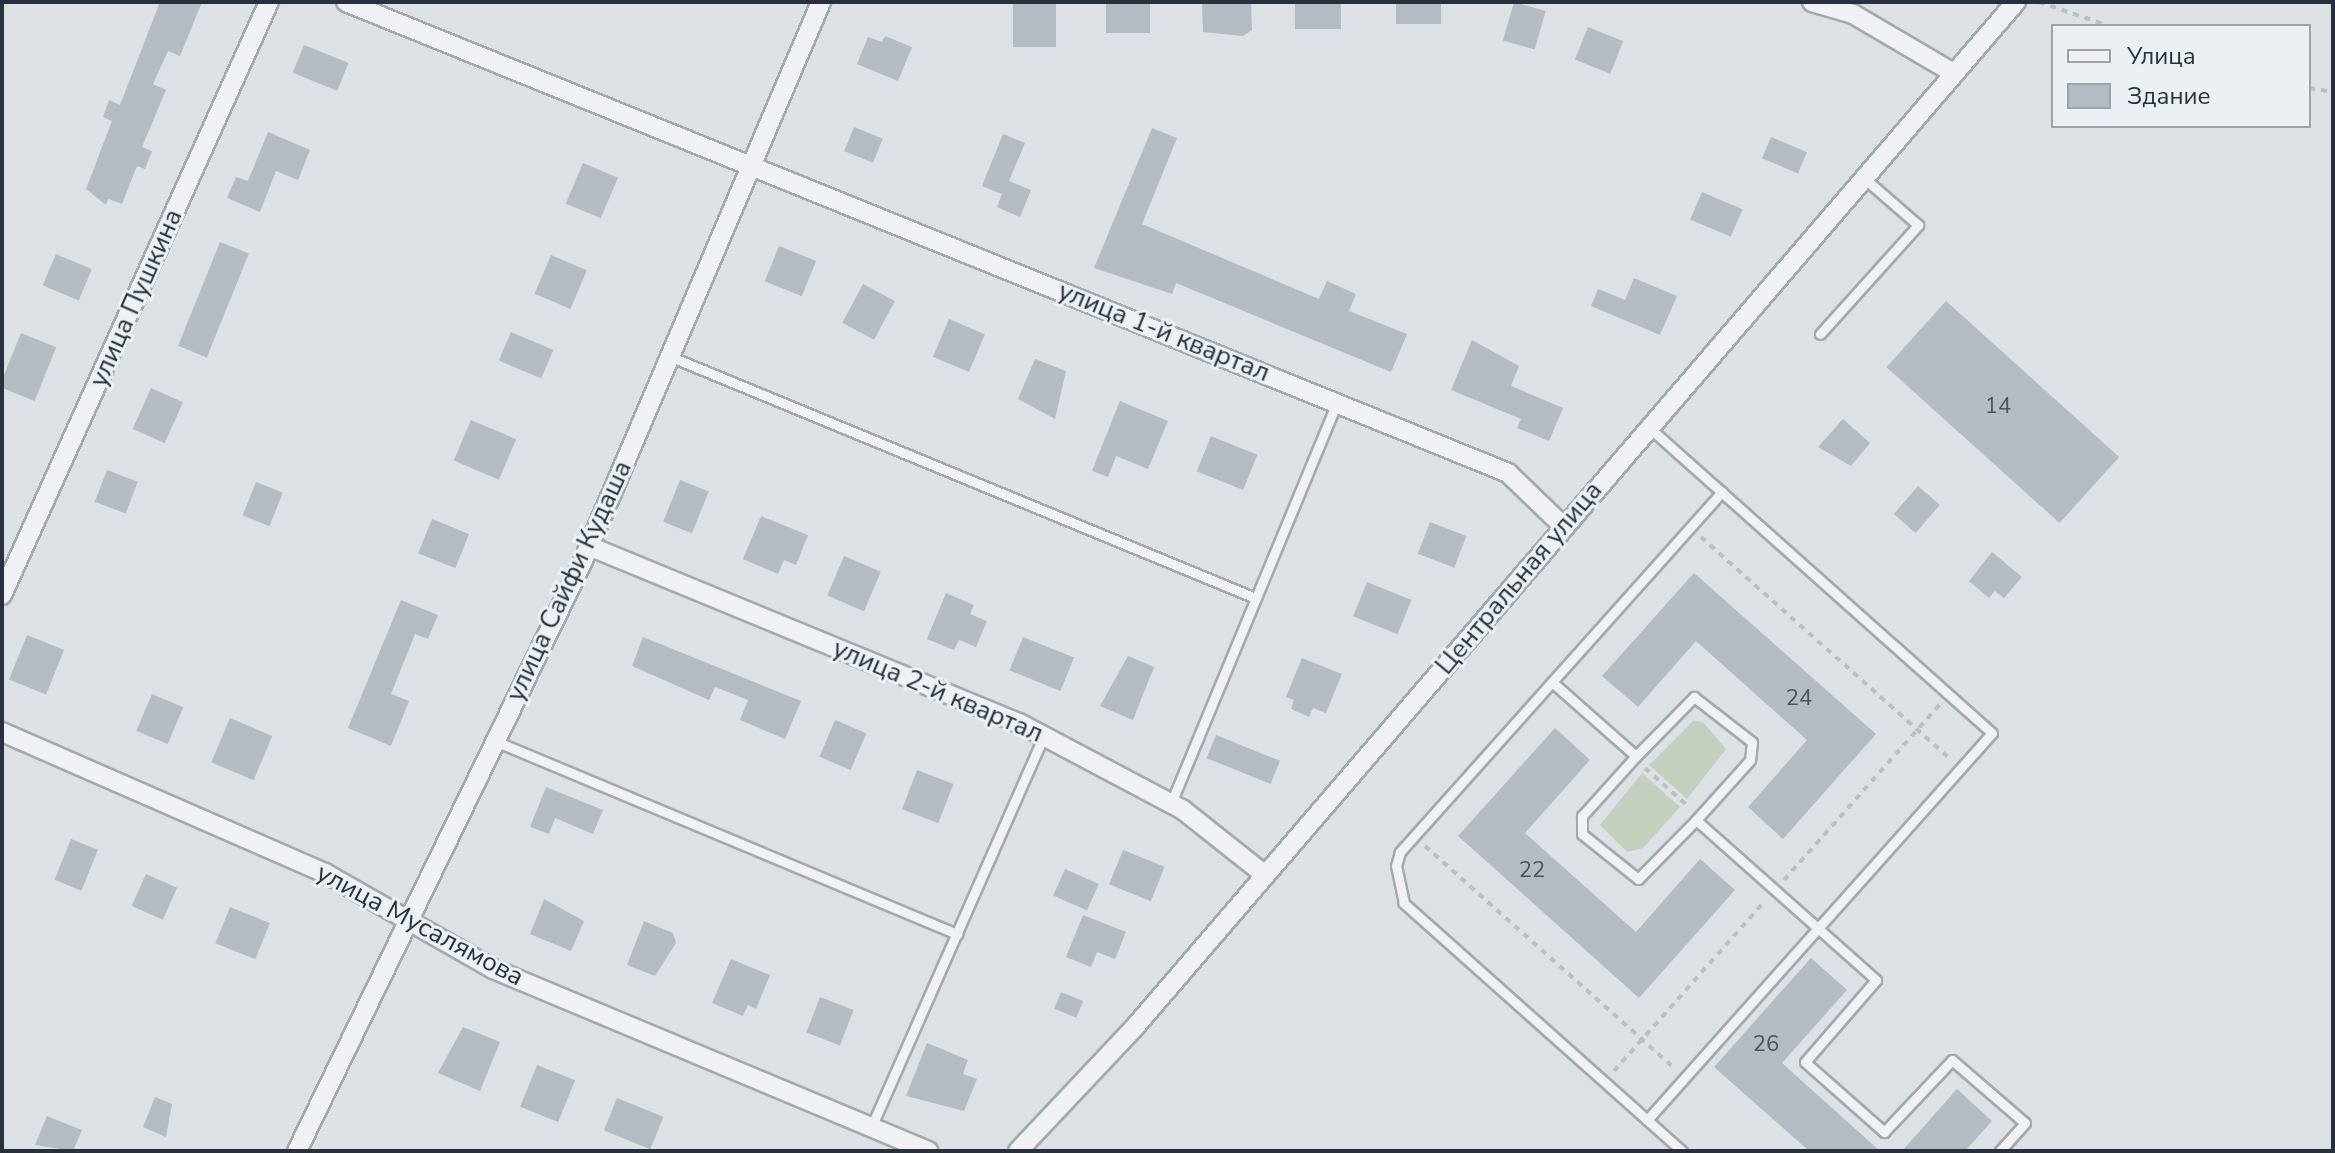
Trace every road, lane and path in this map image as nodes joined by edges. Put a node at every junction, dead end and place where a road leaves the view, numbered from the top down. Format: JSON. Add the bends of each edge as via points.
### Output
{"nodes":[{"id":1,"x":269,"y":2,"type":"edge"},
{"id":2,"x":346,"y":2,"type":"edge"},
{"id":3,"x":821,"y":2,"type":"edge"},
{"id":4,"x":1812,"y":2,"type":"edge"},
{"id":5,"x":2016,"y":2,"type":"edge"},
{"id":6,"x":2039,"y":2,"type":"edge"},
{"id":7,"x":2103,"y":24,"type":"edge"},
{"id":8,"x":1950,"y":71,"type":"junction"},
{"id":9,"x":2311,"y":88,"type":"edge"},
{"id":10,"x":2333,"y":92,"type":"edge"},
{"id":11,"x":749,"y":164,"type":"junction"},
{"id":12,"x":1862,"y":175,"type":"junction"},
{"id":13,"x":1820,"y":334,"type":"dead end"},
{"id":14,"x":669,"y":356,"type":"junction"},
{"id":15,"x":1336,"y":402,"type":"junction"},
{"id":16,"x":1648,"y":426,"type":"junction"},
{"id":17,"x":1722,"y":492,"type":"junction"},
{"id":18,"x":1563,"y":526,"type":"junction"},
{"id":19,"x":1690,"y":527,"type":"junction"},
{"id":20,"x":589,"y":546,"type":"junction"},
{"id":21,"x":2,"y":595,"type":"edge"},
{"id":22,"x":1253,"y":597,"type":"junction"},
{"id":23,"x":1552,"y":682,"type":"junction"},
{"id":24,"x":2,"y":732,"type":"edge"},
{"id":25,"x":1044,"y":736,"type":"junction"},
{"id":26,"x":493,"y":741,"type":"junction"},
{"id":27,"x":1635,"y":757,"type":"junction"},
{"id":28,"x":1960,"y":768,"type":"junction"},
{"id":29,"x":1171,"y":803,"type":"junction"},
{"id":30,"x":1698,"y":818,"type":"junction"},
{"id":31,"x":1414,"y":837,"type":"junction"},
{"id":32,"x":1265,"y":875,"type":"junction"},
{"id":33,"x":406,"y":915,"type":"junction"},
{"id":34,"x":1818,"y":928,"type":"junction"},
{"id":35,"x":957,"y":934,"type":"junction"},
{"id":36,"x":1685,"y":1078,"type":"junction"},
{"id":37,"x":1647,"y":1120,"type":"junction"},
{"id":38,"x":873,"y":1123,"type":"junction"},
{"id":39,"x":297,"y":1151,"type":"edge"},
{"id":40,"x":929,"y":1151,"type":"edge"},
{"id":41,"x":1018,"y":1151,"type":"edge"},
{"id":42,"x":1682,"y":1151,"type":"edge"},
{"id":43,"x":2000,"y":1151,"type":"edge"}],
"edges":[{"from":1,"to":21,"type":"street","name":"улица Пушкина"},
{"from":2,"to":11,"type":"street","name":"улица 1-й квартал"},
{"from":3,"to":11,"type":"street","name":"улица Сайфи Кудаша"},
{"from":4,"to":8,"type":"street","via":[[1853,14]]},
{"from":5,"to":8,"type":"street","name":"Центральная улица"},
{"from":6,"to":7,"type":"path"},
{"from":8,"to":12,"type":"street","name":"Центральная улица"},
{"from":9,"to":10,"type":"path"},
{"from":11,"to":14,"type":"street","name":"улица Сайфи Кудаша"},
{"from":11,"to":15,"type":"street","name":"улица 1-й квартал"},
{"from":12,"to":13,"type":"lane","via":[[1918,225]]},
{"from":12,"to":16,"type":"street","name":"Центральная улица"},
{"from":14,"to":20,"type":"street","name":"улица Сайфи Кудаша"},
{"from":14,"to":22,"type":"lane"},
{"from":15,"to":18,"type":"street","name":"улица 1-й квартал","via":[[1508,473]]},
{"from":15,"to":22,"type":"lane"},
{"from":16,"to":17,"type":"lane"},
{"from":16,"to":18,"type":"street","name":"Центральная улица"},
{"from":17,"to":19,"type":"lane"},
{"from":17,"to":28,"type":"lane","via":[[1992,733]]},
{"from":18,"to":32,"type":"street","name":"Центральная улица"},
{"from":19,"to":23,"type":"lane"},
{"from":19,"to":28,"type":"path"},
{"from":20,"to":25,"type":"street","name":"улица 2-й квартал"},
{"from":20,"to":26,"type":"street","name":"улица Сайфи Кудаша"},
{"from":22,"to":29,"type":"lane"},
{"from":23,"to":27,"type":"lane"},
{"from":23,"to":31,"type":"lane"},
{"from":24,"to":33,"type":"street","name":"улица Мусалямова"},
{"from":25,"to":29,"type":"street","name":"улица 2-й квартал"},
{"from":25,"to":35,"type":"lane"},
{"from":26,"to":33,"type":"street","name":"улица Сайфи Кудаша"},
{"from":26,"to":35,"type":"lane"},
{"from":27,"to":30,"type":"path"},
{"from":27,"to":30,"type":"lane","via":[[1694,697],[1752,742],[1750,760]]},
{"from":27,"to":30,"type":"lane","via":[[1582,816],[1582,834],[1638,879]]},
{"from":28,"to":34,"type":"lane"},
{"from":29,"to":32,"type":"street","name":"улица 2-й квартал"},
{"from":30,"to":34,"type":"lane"},
{"from":31,"to":36,"type":"path"},
{"from":31,"to":37,"type":"lane","via":[[1396,866],[1404,903]]},
{"from":32,"to":41,"type":"street","name":"Центральная улица"},
{"from":33,"to":38,"type":"street","name":"улица Мусалямова","via":[[493,969]]},
{"from":33,"to":39,"type":"street","name":"улица Сайфи Кудаша"},
{"from":34,"to":36,"type":"lane"},
{"from":34,"to":43,"type":"lane","via":[[1876,980],[1805,1062],[1884,1132],[1952,1060],[2025,1123]]},
{"from":35,"to":38,"type":"lane"},
{"from":36,"to":37,"type":"lane"},
{"from":37,"to":42,"type":"lane"},
{"from":38,"to":40,"type":"street","name":"улица Мусалямова"}]}
